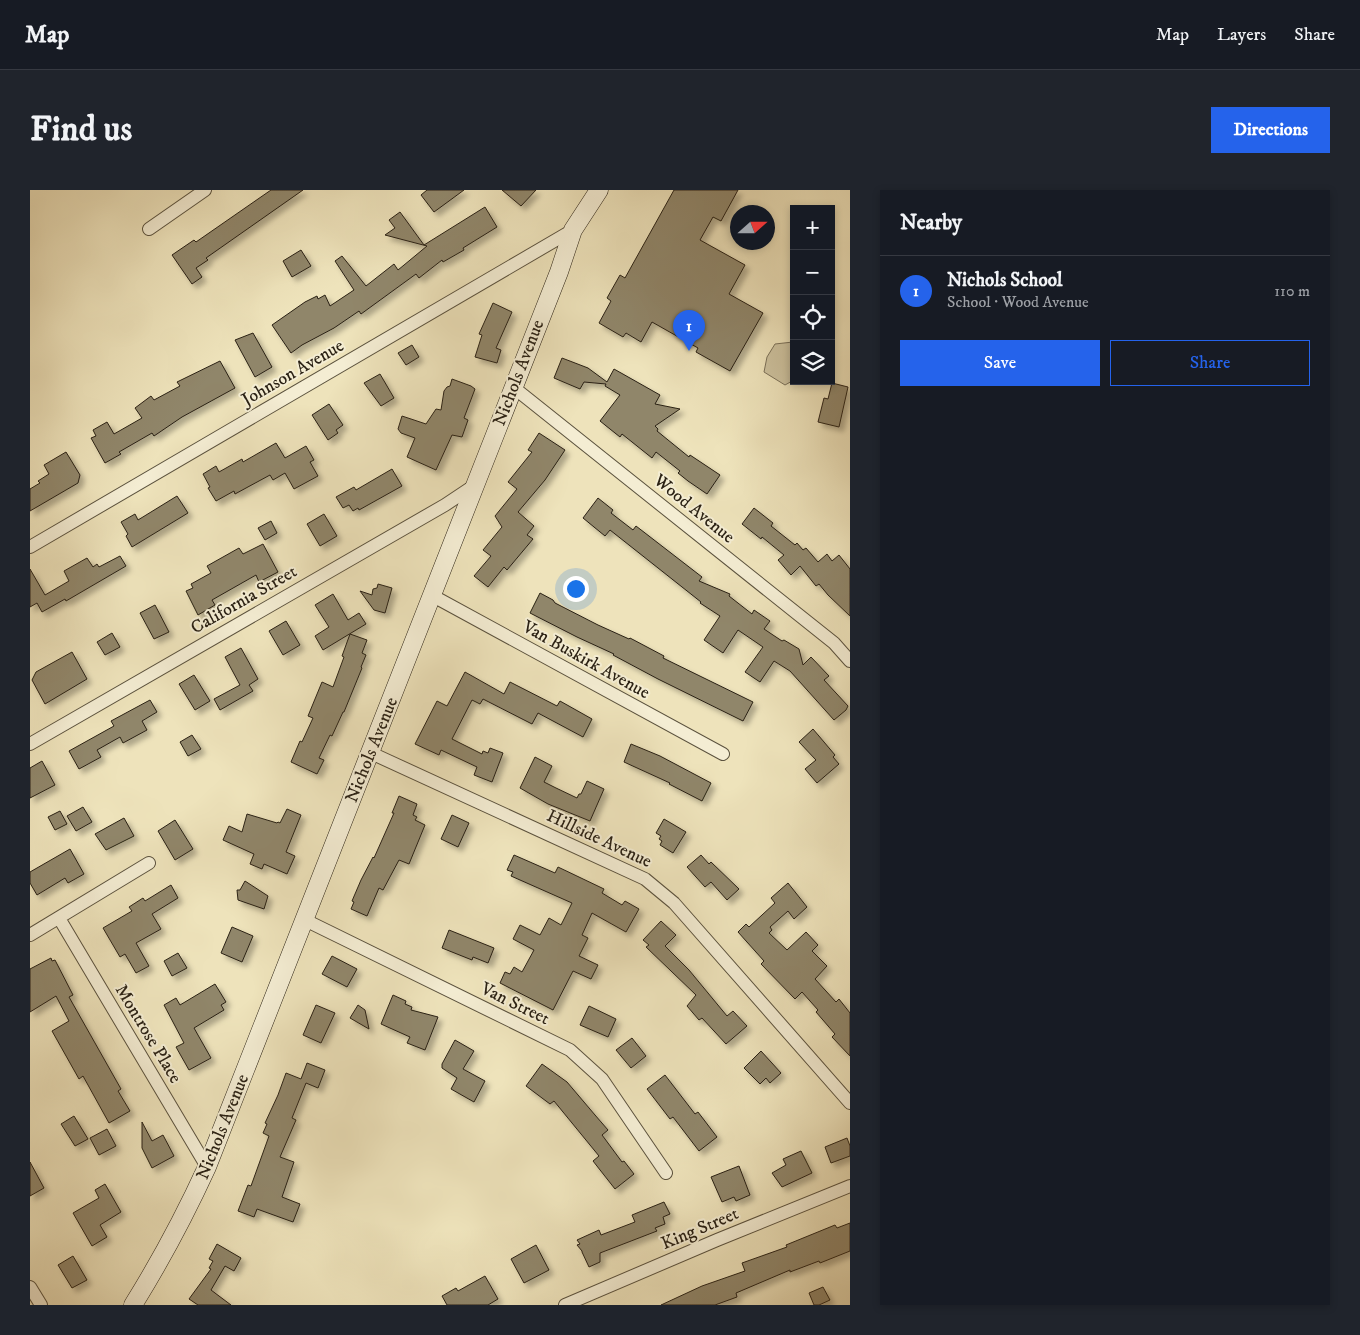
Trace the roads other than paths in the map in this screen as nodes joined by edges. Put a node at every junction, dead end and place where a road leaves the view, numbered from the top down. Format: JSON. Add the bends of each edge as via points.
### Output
{"nodes":[{"id":1,"x":205,"y":190,"type":"edge"},
{"id":2,"x":599,"y":190,"type":"edge"},
{"id":3,"x":148,"y":229,"type":"dead end"},
{"id":4,"x":573,"y":230,"type":"junction"},
{"id":5,"x":513,"y":387,"type":"junction"},
{"id":6,"x":475,"y":485,"type":"junction"},
{"id":7,"x":30,"y":547,"type":"edge"},
{"id":8,"x":433,"y":596,"type":"junction"},
{"id":9,"x":850,"y":661,"type":"edge"},
{"id":10,"x":30,"y":744,"type":"edge"},
{"id":11,"x":371,"y":753,"type":"junction"},
{"id":12,"x":723,"y":754,"type":"dead end"},
{"id":13,"x":149,"y":863,"type":"dead end"},
{"id":14,"x":59,"y":918,"type":"junction"},
{"id":15,"x":305,"y":920,"type":"junction"},
{"id":16,"x":30,"y":935,"type":"edge"},
{"id":17,"x":850,"y":1103,"type":"edge"},
{"id":18,"x":207,"y":1167,"type":"junction"},
{"id":19,"x":666,"y":1173,"type":"dead end"},
{"id":20,"x":850,"y":1186,"type":"edge"},
{"id":21,"x":30,"y":1287,"type":"edge"},
{"id":22,"x":583,"y":1302,"type":"edge"},
{"id":23,"x":40,"y":1305,"type":"edge"},
{"id":24,"x":133,"y":1305,"type":"edge"},
{"id":25,"x":565,"y":1305,"type":"edge"}],
"edges":[{"from":1,"to":3,"type":"street"},
{"from":2,"to":4,"type":"main road","name":"Nichols Avenue"},
{"from":4,"to":5,"type":"main road","name":"Nichols Avenue"},
{"from":4,"to":7,"type":"street","name":"Johnson Avenue"},
{"from":5,"to":6,"type":"main road","name":"Nichols Avenue"},
{"from":5,"to":9,"type":"street","name":"Wood Avenue","via":[[834,643]]},
{"from":6,"to":8,"type":"main road","name":"Nichols Avenue"},
{"from":6,"to":10,"type":"street","name":"California Street"},
{"from":8,"to":11,"type":"main road","name":"Nichols Avenue"},
{"from":8,"to":12,"type":"street","name":"Van Buskirk Avenue"},
{"from":11,"to":15,"type":"main road","name":"Nichols Avenue"},
{"from":11,"to":17,"type":"street","name":"Hillside Avenue","via":[[645,879],[674,903]]},
{"from":13,"to":14,"type":"street"},
{"from":14,"to":16,"type":"street"},
{"from":14,"to":18,"type":"street","name":"Montrose Place"},
{"from":15,"to":18,"type":"main road","name":"Nichols Avenue"},
{"from":15,"to":19,"type":"street","name":"Van Street","via":[[570,1050],[602,1079]]},
{"from":18,"to":24,"type":"main road","name":"Nichols Avenue","via":[[167,1249]]},
{"from":20,"to":22,"type":"street","name":"King Street","via":[[717,1240]]},
{"from":21,"to":23,"type":"street"},
{"from":22,"to":25,"type":"street","name":"King Street"}]}
